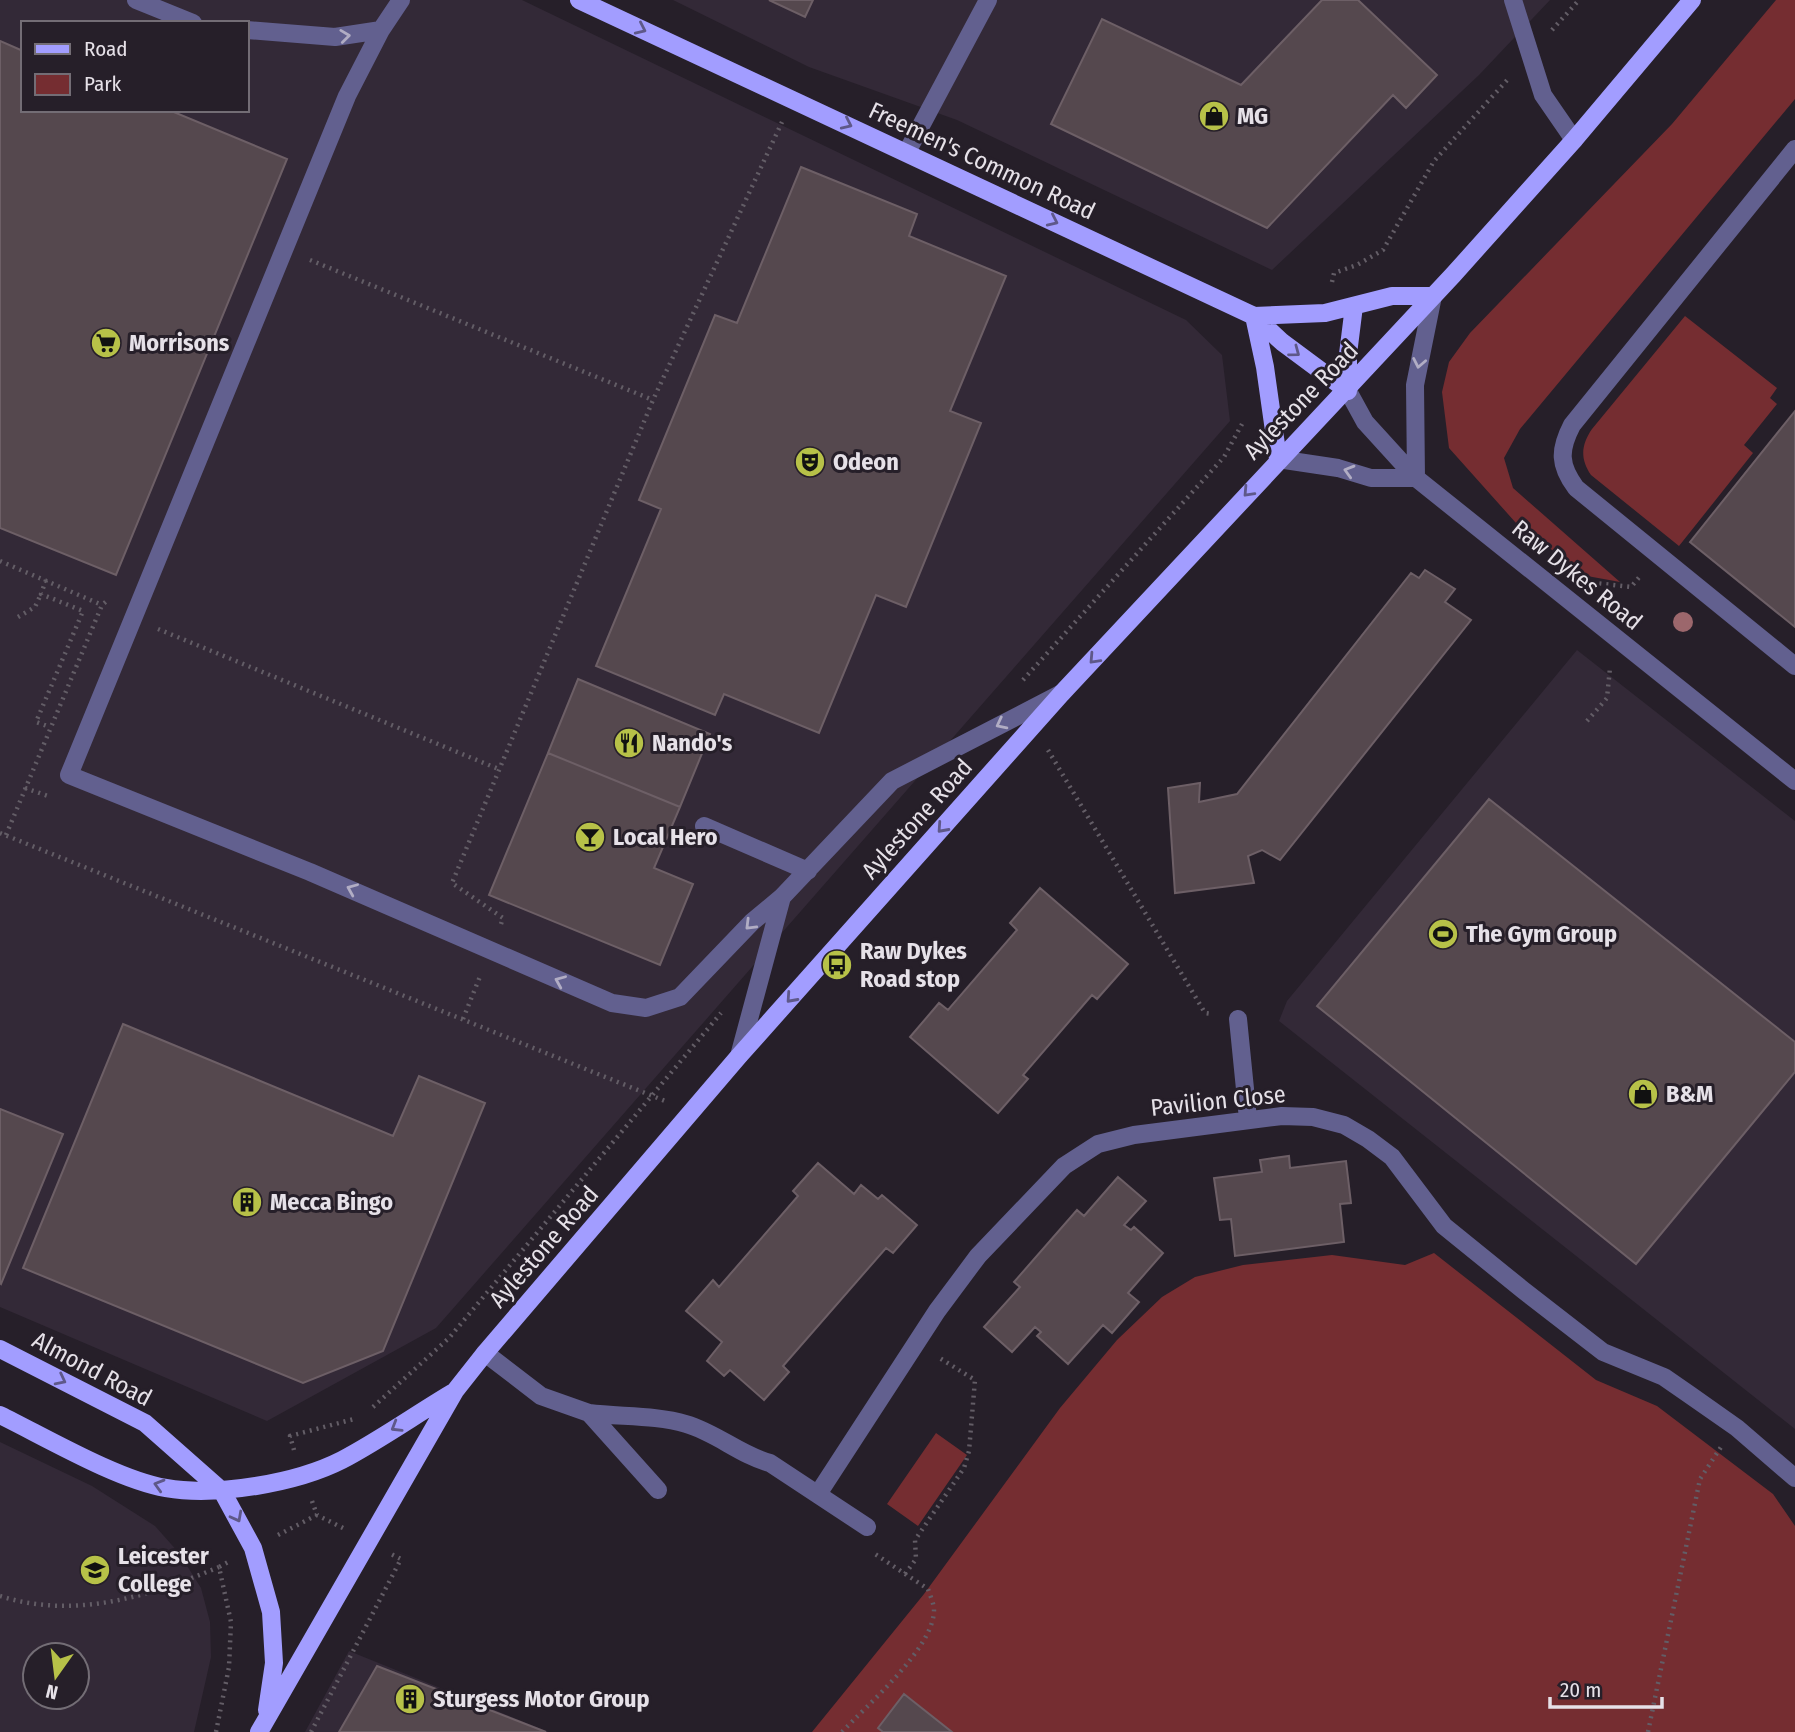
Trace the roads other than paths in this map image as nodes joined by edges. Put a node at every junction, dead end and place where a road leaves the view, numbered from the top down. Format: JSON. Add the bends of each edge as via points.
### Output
{"nodes":[{"id":1,"x":136,"y":0,"type":"edge"},
{"id":2,"x":401,"y":0,"type":"edge"},
{"id":3,"x":579,"y":0,"type":"edge"},
{"id":4,"x":988,"y":0,"type":"edge"},
{"id":5,"x":1513,"y":0,"type":"edge"},
{"id":6,"x":1692,"y":0,"type":"edge"},
{"id":7,"x":188,"y":21,"type":"edge"},
{"id":8,"x":248,"y":30,"type":"edge"},
{"id":9,"x":381,"y":30,"type":"junction"},
{"id":10,"x":1574,"y":140,"type":"junction"},
{"id":11,"x":1795,"y":149,"type":"edge"},
{"id":12,"x":907,"y":152,"type":"junction"},
{"id":13,"x":1433,"y":296,"type":"junction"},
{"id":14,"x":1354,"y":306,"type":"junction"},
{"id":15,"x":1254,"y":316,"type":"junction"},
{"id":16,"x":1348,"y":391,"type":"junction"},
{"id":17,"x":1278,"y":459,"type":"junction"},
{"id":18,"x":1416,"y":478,"type":"junction"},
{"id":19,"x":1795,"y":666,"type":"edge"},
{"id":20,"x":1062,"y":693,"type":"junction"},
{"id":21,"x":1795,"y":780,"type":"edge"},
{"id":22,"x":704,"y":826,"type":"dead end"},
{"id":23,"x":808,"y":871,"type":"junction"},
{"id":24,"x":782,"y":897,"type":"junction"},
{"id":25,"x":1238,"y":1019,"type":"road end"},
{"id":26,"x":739,"y":1056,"type":"junction"},
{"id":27,"x":1248,"y":1119,"type":"junction"},
{"id":28,"x":0,"y":1349,"type":"edge"},
{"id":29,"x":485,"y":1353,"type":"junction"},
{"id":30,"x":454,"y":1391,"type":"junction"},
{"id":31,"x":589,"y":1413,"type":"junction"},
{"id":32,"x":0,"y":1415,"type":"edge"},
{"id":33,"x":1795,"y":1478,"type":"edge"},
{"id":34,"x":658,"y":1490,"type":"dead end"},
{"id":35,"x":222,"y":1491,"type":"junction"},
{"id":36,"x":818,"y":1494,"type":"junction"},
{"id":37,"x":867,"y":1527,"type":"road end"},
{"id":38,"x":262,"y":1726,"type":"edge"}],
"edges":[{"from":1,"to":7,"type":"street"},
{"from":2,"to":9,"type":"street"},
{"from":3,"to":12,"type":"main road","name":"Freemen's Common Road","one_way":true},
{"from":4,"to":12,"type":"street"},
{"from":5,"to":10,"type":"street","via":[[1543,95]]},
{"from":6,"to":10,"type":"main road","name":"Aylestone Road"},
{"from":8,"to":9,"type":"street","one_way":true,"via":[[335,37]]},
{"from":24,"to":9,"type":"street","one_way":true,"via":[[680,997],[654,1006],[612,1003],[310,872],[69,775],[283,248],[347,96]]},
{"from":10,"to":13,"type":"main road","name":"Aylestone Road"},
{"from":11,"to":19,"type":"street","via":[[1572,425],[1560,458],[1576,488]]},
{"from":12,"to":15,"type":"main road","name":"Freemen's Common Road","one_way":true},
{"from":13,"to":14,"type":"main road","via":[[1392,296]]},
{"from":13,"to":16,"type":"main road","name":"Aylestone Road"},
{"from":13,"to":18,"type":"street","one_way":true,"via":[[1415,385]]},
{"from":14,"to":15,"type":"main road","via":[[1325,313]]},
{"from":14,"to":16,"type":"main road"},
{"from":15,"to":16,"type":"main road","name":"Freemen's Common Road","one_way":true},
{"from":15,"to":17,"type":"main road"},
{"from":16,"to":17,"type":"main road","name":"Aylestone Road"},
{"from":16,"to":18,"type":"street","name":"Raw Dykes Road","via":[[1366,422]]},
{"from":18,"to":17,"type":"street","one_way":true,"via":[[1371,478]]},
{"from":17,"to":20,"type":"main road","name":"Aylestone Road","one_way":true},
{"from":18,"to":21,"type":"street","name":"Raw Dykes Road"},
{"from":20,"to":23,"type":"street","one_way":true,"via":[[892,781]]},
{"from":20,"to":26,"type":"main road","name":"Aylestone Road","one_way":true},
{"from":22,"to":23,"type":"street"},
{"from":23,"to":24,"type":"street"},
{"from":24,"to":26,"type":"street"},
{"from":25,"to":27,"type":"street"},
{"from":26,"to":29,"type":"main road","name":"Aylestone Road"},
{"from":27,"to":33,"type":"street","name":"Pavilion Close","via":[[1313,1117],[1344,1125],[1368,1139],[1392,1157],[1444,1226],[1522,1290],[1603,1352],[1664,1377],[1737,1428]]},
{"from":27,"to":36,"type":"street","name":"Pavilion Close","via":[[1098,1144],[1064,1166],[978,1256]]},
{"from":28,"to":35,"type":"main road","name":"Almond Road","one_way":true,"via":[[145,1423]]},
{"from":29,"to":30,"type":"main road","name":"Aylestone Road"},
{"from":29,"to":31,"type":"street","via":[[541,1396]]},
{"from":30,"to":35,"type":"main road","one_way":true,"via":[[341,1461],[301,1475]]},
{"from":30,"to":38,"type":"main road","name":"Aylestone Road"},
{"from":31,"to":34,"type":"street"},
{"from":31,"to":36,"type":"street","via":[[684,1423],[771,1463]]},
{"from":35,"to":32,"type":"main road","one_way":true,"via":[[165,1488],[121,1473]]},
{"from":35,"to":38,"type":"main road","name":"Almond Road","one_way":true,"via":[[253,1548],[271,1612],[274,1663]]},
{"from":36,"to":37,"type":"street"}]}
